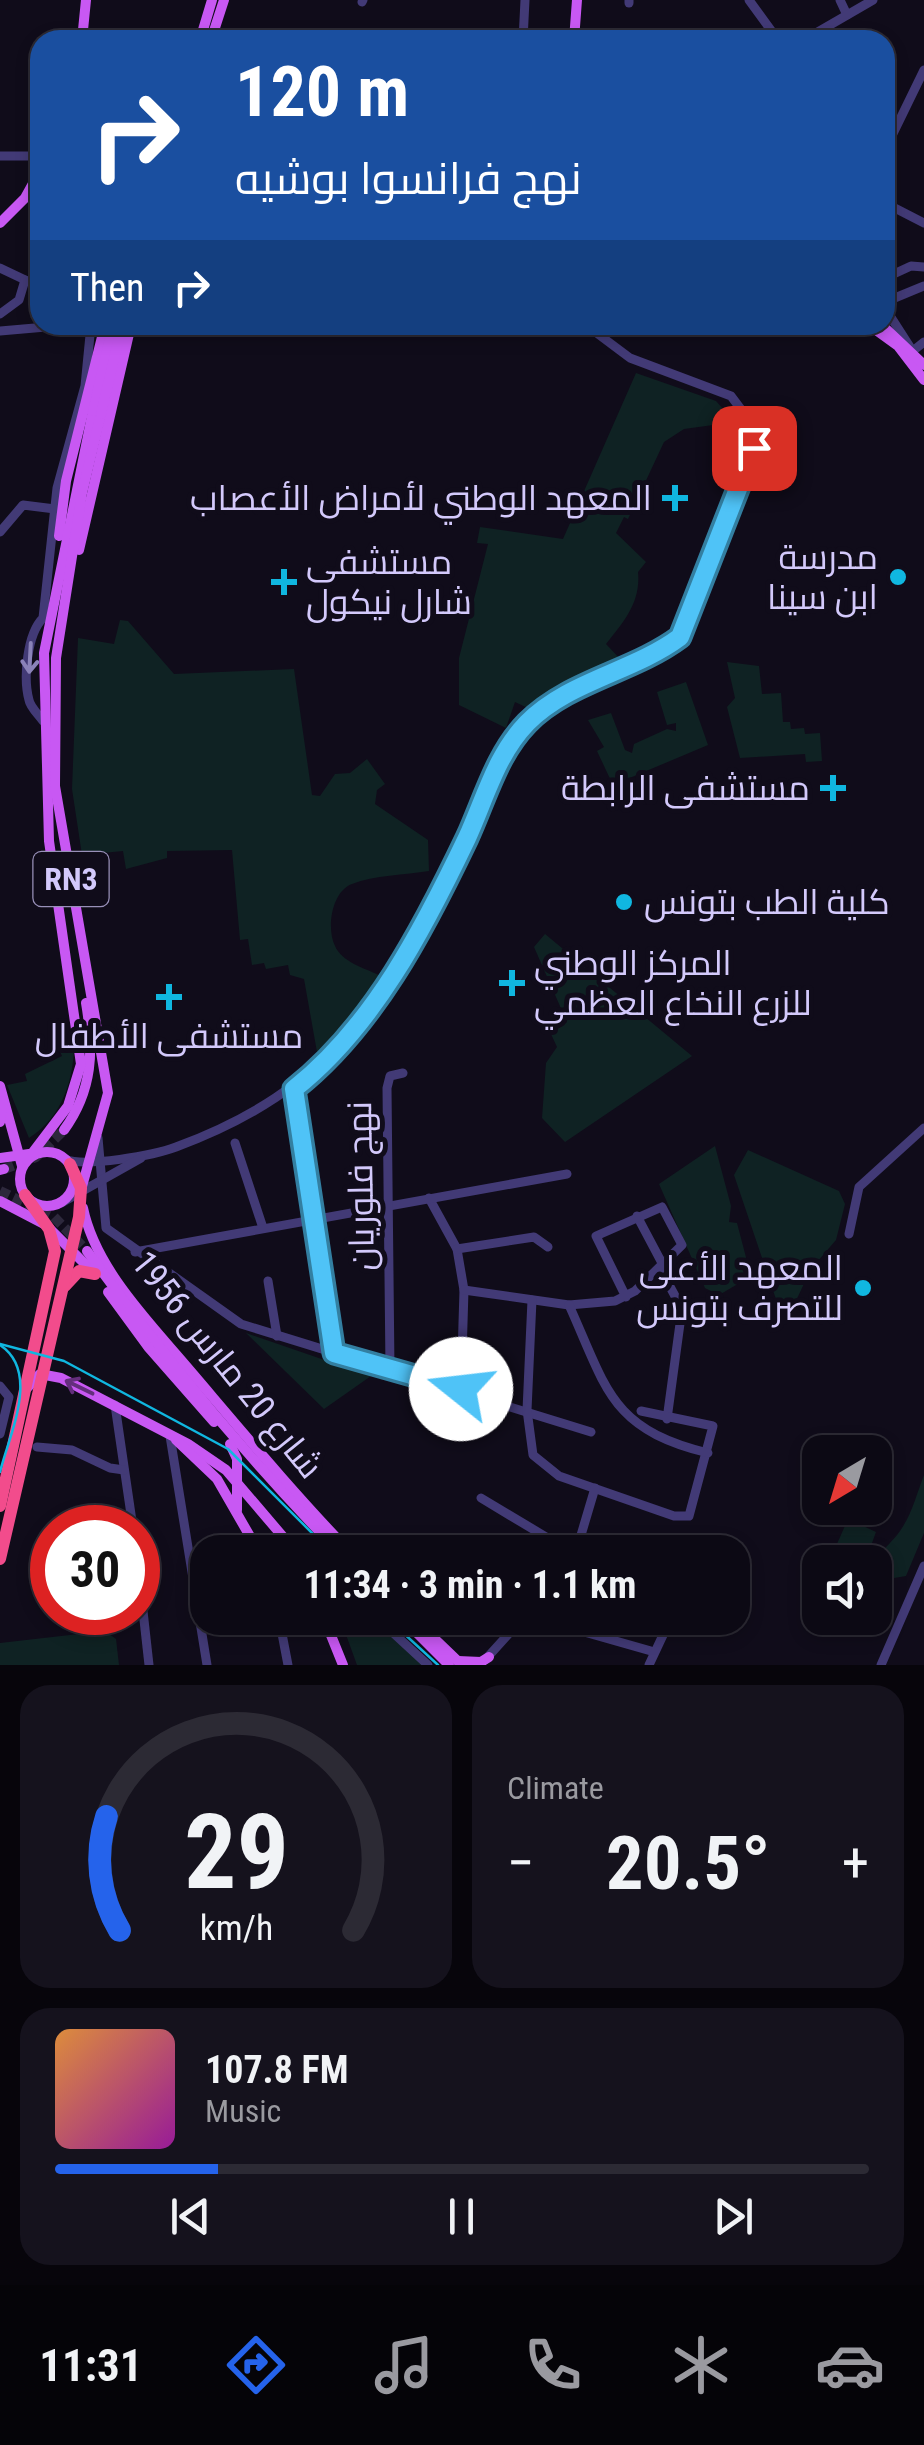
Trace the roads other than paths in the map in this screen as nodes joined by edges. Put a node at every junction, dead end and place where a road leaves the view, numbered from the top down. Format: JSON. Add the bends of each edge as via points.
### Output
{"nodes":[{"id":1,"x":86,"y":0,"type":"edge"},
{"id":2,"x":212,"y":0,"type":"edge"},
{"id":3,"x":224,"y":0,"type":"edge"},
{"id":4,"x":524,"y":0,"type":"edge"},
{"id":5,"x":577,"y":0,"type":"edge"},
{"id":6,"x":840,"y":0,"type":"edge"},
{"id":7,"x":874,"y":0,"type":"edge"},
{"id":8,"x":754,"y":2,"type":"edge"},
{"id":9,"x":848,"y":15,"type":"junction"},
{"id":10,"x":83,"y":30,"type":"edge"},
{"id":11,"x":203,"y":30,"type":"edge"},
{"id":12,"x":215,"y":30,"type":"edge"},
{"id":13,"x":523,"y":30,"type":"edge"},
{"id":14,"x":575,"y":30,"type":"edge"},
{"id":15,"x":772,"y":30,"type":"edge"},
{"id":16,"x":822,"y":30,"type":"edge"},
{"id":17,"x":924,"y":70,"type":"edge"},
{"id":18,"x":922,"y":81,"type":"edge"},
{"id":19,"x":895,"y":131,"type":"edge"},
{"id":20,"x":0,"y":156,"type":"edge"},
{"id":21,"x":30,"y":156,"type":"edge"},
{"id":22,"x":30,"y":189,"type":"edge"},
{"id":23,"x":895,"y":208,"type":"edge"},
{"id":24,"x":0,"y":223,"type":"edge"},
{"id":25,"x":924,"y":223,"type":"edge"},
{"id":26,"x":924,"y":267,"type":"edge"},
{"id":27,"x":0,"y":268,"type":"edge"},
{"id":28,"x":895,"y":273,"type":"edge"},
{"id":29,"x":25,"y":280,"type":"junction"},
{"id":30,"x":30,"y":283,"type":"edge"},
{"id":31,"x":924,"y":286,"type":"edge"},
{"id":32,"x":895,"y":300,"type":"edge"},
{"id":33,"x":0,"y":314,"type":"edge"},
{"id":34,"x":895,"y":321,"type":"edge"},
{"id":35,"x":30,"y":328,"type":"edge"},
{"id":36,"x":0,"y":331,"type":"edge"},
{"id":37,"x":90,"y":335,"type":"edge"},
{"id":38,"x":107,"y":335,"type":"edge"},
{"id":39,"x":109,"y":335,"type":"edge"},
{"id":40,"x":119,"y":335,"type":"edge"},
{"id":41,"x":120,"y":335,"type":"edge"},
{"id":42,"x":129,"y":335,"type":"edge"},
{"id":43,"x":597,"y":335,"type":"edge"},
{"id":44,"x":887,"y":335,"type":"edge"},
{"id":45,"x":127,"y":342,"type":"junction"},
{"id":46,"x":913,"y":350,"type":"edge"},
{"id":47,"x":924,"y":380,"type":"edge"},
{"id":48,"x":97,"y":412,"type":"junction"},
{"id":49,"x":748,"y":414,"type":"junction"},
{"id":50,"x":754,"y":448,"type":"junction"},
{"id":51,"x":55,"y":509,"type":"junction"},
{"id":52,"x":0,"y":532,"type":"edge"},
{"id":53,"x":55,"y":617,"type":"junction"},
{"id":54,"x":44,"y":721,"type":"junction"},
{"id":55,"x":49,"y":787,"type":"junction"},
{"id":56,"x":403,"y":1073,"type":"dead end"},
{"id":57,"x":294,"y":1089,"type":"junction"},
{"id":58,"x":2,"y":1091,"type":"edge"},
{"id":59,"x":0,"y":1122,"type":"edge"},
{"id":60,"x":62,"y":1128,"type":"tunnel mouth"},
{"id":61,"x":924,"y":1128,"type":"edge"},
{"id":62,"x":236,"y":1143,"type":"dead end"},
{"id":63,"x":144,"y":1156,"type":"junction"},
{"id":64,"x":29,"y":1158,"type":"junction"},
{"id":65,"x":94,"y":1159,"type":"junction"},
{"id":66,"x":68,"y":1162,"type":"junction"},
{"id":67,"x":1,"y":1165,"type":"edge"},
{"id":68,"x":567,"y":1174,"type":"dead end"},
{"id":69,"x":102,"y":1180,"type":"junction"},
{"id":70,"x":78,"y":1191,"type":"junction"},
{"id":71,"x":429,"y":1198,"type":"junction"},
{"id":72,"x":4,"y":1202,"type":"edge"},
{"id":73,"x":34,"y":1203,"type":"junction"},
{"id":74,"x":390,"y":1205,"type":"junction"},
{"id":75,"x":637,"y":1216,"type":"junction"},
{"id":76,"x":316,"y":1218,"type":"junction"},
{"id":77,"x":46,"y":1224,"type":"junction"},
{"id":78,"x":263,"y":1228,"type":"junction"},
{"id":79,"x":849,"y":1234,"type":"dead end"},
{"id":80,"x":72,"y":1247,"type":"junction"},
{"id":81,"x":548,"y":1247,"type":"dead end"},
{"id":82,"x":457,"y":1249,"type":"junction"},
{"id":83,"x":88,"y":1252,"type":"tunnel mouth"},
{"id":84,"x":136,"y":1252,"type":"junction"},
{"id":85,"x":661,"y":1267,"type":"junction"},
{"id":86,"x":95,"y":1274,"type":"junction"},
{"id":87,"x":268,"y":1281,"type":"dead end"},
{"id":88,"x":464,"y":1290,"type":"junction"},
{"id":89,"x":61,"y":1293,"type":"junction"},
{"id":90,"x":626,"y":1297,"type":"junction"},
{"id":91,"x":532,"y":1300,"type":"junction"},
{"id":92,"x":569,"y":1305,"type":"junction"},
{"id":93,"x":276,"y":1336,"type":"junction"},
{"id":94,"x":334,"y":1353,"type":"junction"},
{"id":95,"x":390,"y":1369,"type":"junction"},
{"id":96,"x":42,"y":1374,"type":"junction"},
{"id":97,"x":0,"y":1386,"type":"edge"},
{"id":98,"x":26,"y":1389,"type":"junction"},
{"id":99,"x":461,"y":1389,"type":"junction"},
{"id":100,"x":114,"y":1405,"type":"junction"},
{"id":101,"x":527,"y":1410,"type":"junction"},
{"id":102,"x":642,"y":1411,"type":"dead end"},
{"id":103,"x":664,"y":1418,"type":"junction"},
{"id":104,"x":214,"y":1422,"type":"junction"},
{"id":105,"x":591,"y":1432,"type":"dead end"},
{"id":106,"x":0,"y":1434,"type":"edge"},
{"id":107,"x":173,"y":1438,"type":"junction"},
{"id":108,"x":226,"y":1438,"type":"junction"},
{"id":109,"x":658,"y":1438,"type":"junction"},
{"id":110,"x":240,"y":1447,"type":"junction"},
{"id":111,"x":37,"y":1448,"type":"dead end"},
{"id":112,"x":708,"y":1453,"type":"junction"},
{"id":113,"x":208,"y":1457,"type":"junction"},
{"id":114,"x":124,"y":1470,"type":"junction"},
{"id":115,"x":237,"y":1480,"type":"junction"},
{"id":116,"x":596,"y":1488,"type":"junction"},
{"id":117,"x":480,"y":1498,"type":"dead end"},
{"id":118,"x":129,"y":1505,"type":"edge"},
{"id":119,"x":0,"y":1506,"type":"edge"},
{"id":120,"x":240,"y":1521,"type":"junction"},
{"id":121,"x":249,"y":1535,"type":"edge"},
{"id":122,"x":283,"y":1535,"type":"edge"},
{"id":123,"x":323,"y":1535,"type":"edge"},
{"id":124,"x":334,"y":1535,"type":"edge"},
{"id":125,"x":544,"y":1535,"type":"edge"},
{"id":126,"x":580,"y":1535,"type":"edge"},
{"id":127,"x":0,"y":1559,"type":"edge"},
{"id":128,"x":924,"y":1566,"type":"edge"},
{"id":129,"x":146,"y":1635,"type":"edge"},
{"id":130,"x":282,"y":1635,"type":"edge"},
{"id":131,"x":331,"y":1635,"type":"edge"},
{"id":132,"x":395,"y":1635,"type":"edge"},
{"id":133,"x":422,"y":1635,"type":"edge"},
{"id":134,"x":429,"y":1635,"type":"edge"},
{"id":135,"x":508,"y":1635,"type":"edge"},
{"id":136,"x":594,"y":1635,"type":"edge"},
{"id":137,"x":663,"y":1635,"type":"edge"},
{"id":138,"x":650,"y":1651,"type":"dead end"},
{"id":139,"x":485,"y":1661,"type":"edge"},
{"id":140,"x":456,"y":1664,"type":"edge"},
{"id":141,"x":150,"y":1665,"type":"edge"},
{"id":142,"x":208,"y":1665,"type":"edge"},
{"id":143,"x":288,"y":1665,"type":"edge"},
{"id":144,"x":343,"y":1665,"type":"edge"},
{"id":145,"x":428,"y":1665,"type":"edge"},
{"id":146,"x":649,"y":1665,"type":"edge"},
{"id":147,"x":881,"y":1665,"type":"edge"}],
"edges":[{"from":1,"to":10,"type":"main road"},
{"from":2,"to":11,"type":"main road"},
{"from":3,"to":12,"type":"main road"},
{"from":4,"to":13,"type":"street"},
{"from":5,"to":14,"type":"main road"},
{"from":6,"to":9,"type":"street"},
{"from":7,"to":9,"type":"street"},
{"from":8,"to":15,"type":"street"},
{"from":9,"to":16,"type":"street"},
{"from":17,"to":18,"type":"street"},
{"from":18,"to":19,"type":"street"},
{"from":20,"to":21,"type":"street"},
{"from":22,"to":24,"type":"main road"},
{"from":23,"to":25,"type":"street"},
{"from":26,"to":28,"type":"street"},
{"from":27,"to":29,"type":"street"},
{"from":29,"to":30,"type":"street"},
{"from":29,"to":33,"type":"street","via":[[19,300]]},
{"from":31,"to":32,"type":"street"},
{"from":34,"to":46,"type":"street"},
{"from":35,"to":36,"type":"street"},
{"from":37,"to":51,"type":"street","via":[[85,386]]},
{"from":38,"to":53,"type":"main road","via":[[66,481]]},
{"from":39,"to":48,"type":"main road","number":"RN3","bridge":true},
{"from":40,"to":48,"type":"main road","number":"RN3","bridge":true},
{"from":41,"to":45,"type":"main road"},
{"from":42,"to":45,"type":"main road"},
{"from":43,"to":49,"type":"street","via":[[614,350],[716,388]]},
{"from":44,"to":46,"type":"main road"},
{"from":45,"to":53,"type":"main road"},
{"from":46,"to":47,"type":"main road"},
{"from":48,"to":53,"type":"main road","number":"RN3"},
{"from":49,"to":50,"type":"street"},
{"from":49,"to":50,"type":"street","via":[[792,447],[777,442]]},
{"from":50,"to":57,"type":"street","via":[[680,637],[551,702],[526,724],[502,757],[457,859],[382,991],[348,1038]]},
{"from":51,"to":52,"type":"street","via":[[23,505]]},
{"from":51,"to":54,"type":"street","one_way":true,"via":[[43,618],[30,647],[28,701]]},
{"from":53,"to":54,"type":"main road","number":"RN3"},
{"from":53,"to":55,"type":"main road","number":"RN3"},
{"from":54,"to":55,"type":"main road","number":"RN3"},
{"from":55,"to":60,"type":"main road","via":[[92,1054],[83,1098]]},
{"from":55,"to":64,"type":"main road","number":"RN3","via":[[81,1053],[74,1093]]},
{"from":55,"to":65,"type":"main road","number":"RN3","via":[[108,1086]]},
{"from":56,"to":74,"type":"street","name":"نهج فلوريان","via":[[393,1074],[387,1088]]},
{"from":57,"to":63,"type":"street","via":[[206,1136]]},
{"from":57,"to":76,"type":"street"},
{"from":58,"to":59,"type":"main road"},
{"from":58,"to":64,"type":"main road"},
{"from":61,"to":79,"type":"street","via":[[862,1183]]},
{"from":62,"to":78,"type":"street"},
{"from":63,"to":65,"type":"street"},
{"from":63,"to":69,"type":"street"},
{"from":64,"to":66,"type":"main road"},
{"from":64,"to":67,"type":"main road"},
{"from":64,"to":73,"type":"main road","via":[[20,1182]]},
{"from":65,"to":66,"type":"street"},
{"from":65,"to":69,"type":"street"},
{"from":65,"to":70,"type":"main road","number":"RN3"},
{"from":66,"to":70,"type":"highway"},
{"from":68,"to":71,"type":"street"},
{"from":69,"to":70,"type":"street"},
{"from":69,"to":84,"type":"street","via":[[104,1226]]},
{"from":70,"to":73,"type":"main road","via":[[61,1203]]},
{"from":70,"to":80,"type":"highway"},
{"from":70,"to":124,"type":"main road","name":"شارع 20 مارس 1956","via":[[94,1240],[140,1311],[244,1439]]},
{"from":71,"to":74,"type":"street"},
{"from":71,"to":82,"type":"street"},
{"from":72,"to":73,"type":"main road"},
{"from":72,"to":77,"type":"main road","name":"شارع 20 مارس 1956"},
{"from":73,"to":77,"type":"highway"},
{"from":74,"to":76,"type":"street"},
{"from":74,"to":95,"type":"street","name":"نهج فلوريان"},
{"from":75,"to":85,"type":"street"},
{"from":75,"to":85,"type":"street","via":[[656,1207],[666,1211],[682,1245]]},
{"from":75,"to":90,"type":"street","via":[[596,1236]]},
{"from":76,"to":78,"type":"street"},
{"from":76,"to":94,"type":"street"},
{"from":77,"to":80,"type":"main road","name":"شارع 20 مارس 1956"},
{"from":77,"to":98,"type":"highway","via":[[54,1251]]},
{"from":78,"to":84,"type":"street"},
{"from":80,"to":86,"type":"main road","name":"شارع 20 مارس 1956"},
{"from":80,"to":89,"type":"highway"},
{"from":81,"to":82,"type":"street","via":[[534,1237]]},
{"from":82,"to":88,"type":"street"},
{"from":83,"to":110,"type":"main road","name":"شارع 20 مارس 1956"},
{"from":84,"to":93,"type":"street","via":[[232,1320]]},
{"from":85,"to":90,"type":"street"},
{"from":85,"to":103,"type":"street","via":[[682,1309]]},
{"from":86,"to":89,"type":"highway","via":[[77,1272]]},
{"from":86,"to":104,"type":"main road","name":"شارع 20 مارس 1956"},
{"from":87,"to":93,"type":"street"},
{"from":88,"to":91,"type":"street"},
{"from":88,"to":99,"type":"street"},
{"from":89,"to":96,"type":"highway"},
{"from":90,"to":92,"type":"street"},
{"from":91,"to":92,"type":"street"},
{"from":91,"to":101,"type":"street"},
{"from":92,"to":109,"type":"street","via":[[615,1404]]},
{"from":93,"to":94,"type":"street"},
{"from":94,"to":95,"type":"street"},
{"from":95,"to":99,"type":"street"},
{"from":96,"to":98,"type":"main road"},
{"from":100,"to":96,"type":"main road","one_way":true},
{"from":96,"to":127,"type":"highway"},
{"from":97,"to":106,"type":"street","via":[[9,1397]]},
{"from":98,"to":119,"type":"highway"},
{"from":99,"to":101,"type":"street"},
{"from":100,"to":107,"type":"main road"},
{"from":100,"to":114,"type":"street"},
{"from":101,"to":105,"type":"street"},
{"from":101,"to":116,"type":"street","via":[[530,1446],[540,1463]]},
{"from":102,"to":103,"type":"street"},
{"from":103,"to":109,"type":"street"},
{"from":103,"to":112,"type":"street","via":[[712,1424]]},
{"from":104,"to":108,"type":"main road"},
{"from":104,"to":110,"type":"main road","name":"شارع 20 مارس 1956"},
{"from":107,"to":113,"type":"main road"},
{"from":107,"to":120,"type":"main road","via":[[216,1478]]},
{"from":107,"to":142,"type":"street"},
{"from":108,"to":113,"type":"main road","via":[[225,1454]]},
{"from":108,"to":115,"type":"main road","via":[[236,1455]]},
{"from":109,"to":112,"type":"street"},
{"from":110,"to":123,"type":"main road","name":"شارع 20 مارس 1956"},
{"from":111,"to":114,"type":"street","via":[[72,1450]]},
{"from":112,"to":116,"type":"street","via":[[692,1512],[684,1518]]},
{"from":113,"to":115,"type":"main road"},
{"from":114,"to":118,"type":"street"},
{"from":115,"to":120,"type":"main road"},
{"from":115,"to":122,"type":"main road"},
{"from":116,"to":126,"type":"street"},
{"from":117,"to":125,"type":"street"},
{"from":120,"to":121,"type":"main road"},
{"from":128,"to":147,"type":"street"},
{"from":129,"to":141,"type":"street"},
{"from":130,"to":143,"type":"street"},
{"from":131,"to":144,"type":"main road"},
{"from":132,"to":145,"type":"street"},
{"from":133,"to":140,"type":"main road"},
{"from":134,"to":140,"type":"main road"},
{"from":135,"to":139,"type":"street"},
{"from":136,"to":138,"type":"street"},
{"from":137,"to":146,"type":"street"},
{"from":139,"to":140,"type":"main road"}]}
